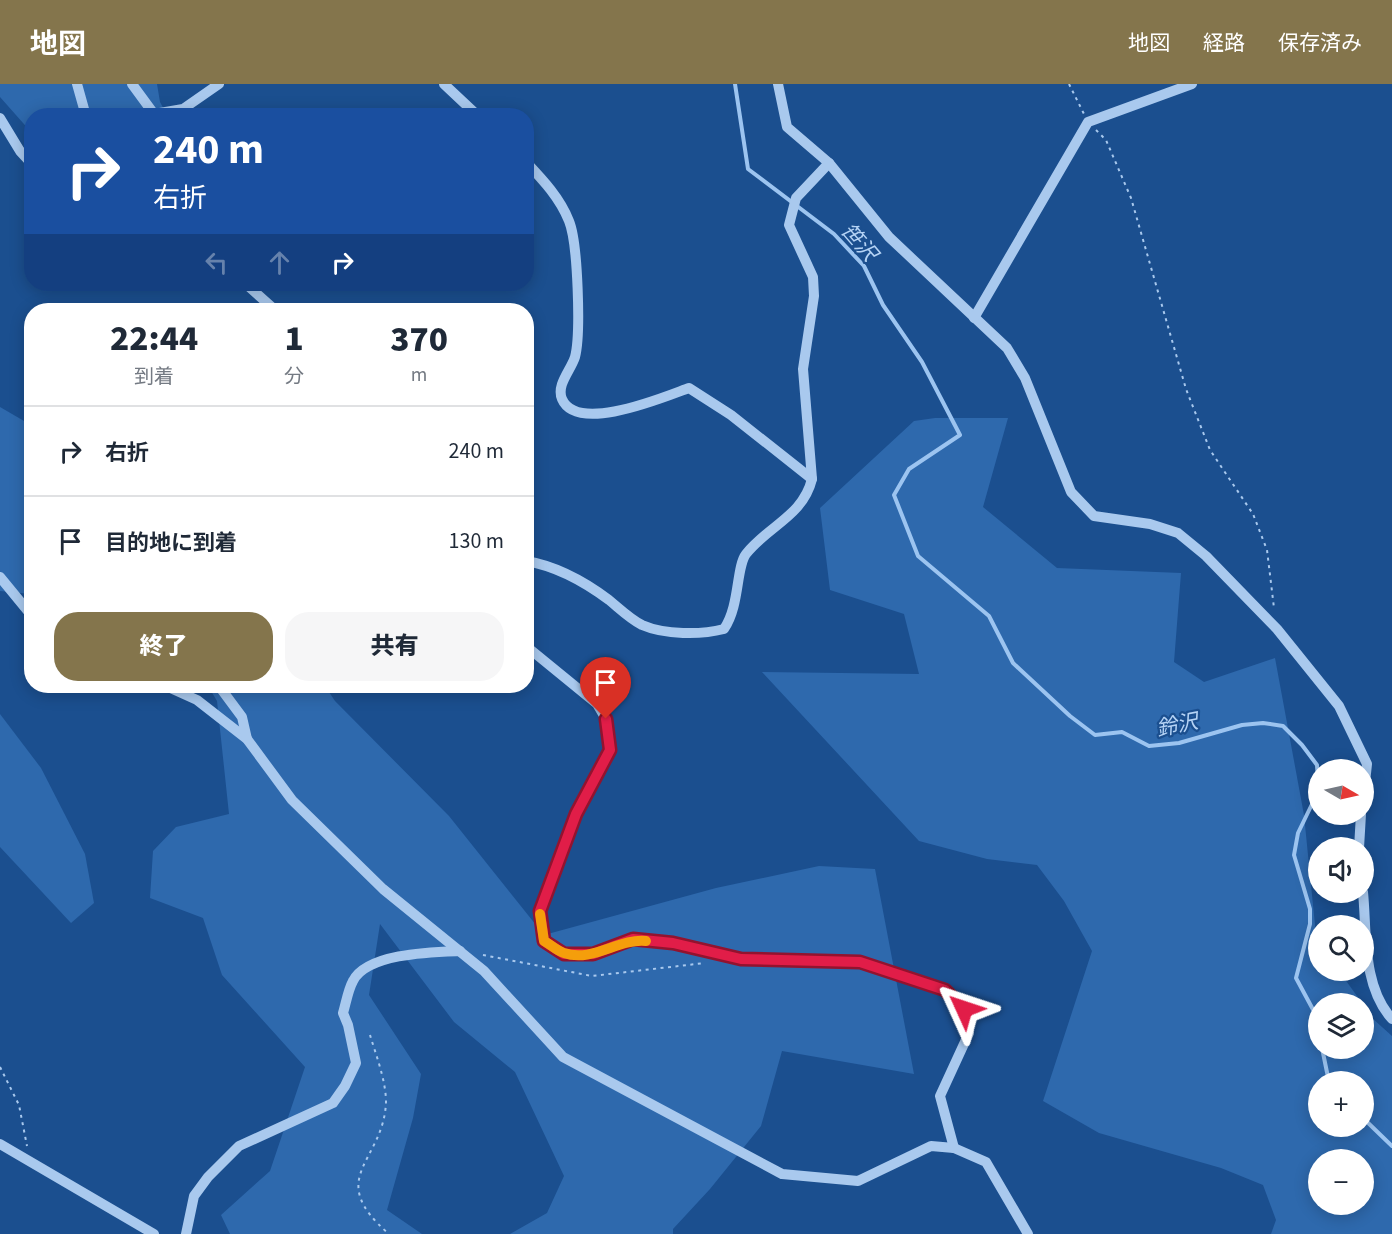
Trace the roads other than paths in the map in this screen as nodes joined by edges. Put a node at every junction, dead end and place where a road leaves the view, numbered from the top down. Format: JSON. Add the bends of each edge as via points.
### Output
{"nodes":[{"id":1,"x":77,"y":84,"type":"edge"},
{"id":2,"x":132,"y":84,"type":"edge"},
{"id":3,"x":219,"y":84,"type":"edge"},
{"id":4,"x":444,"y":84,"type":"edge"},
{"id":5,"x":778,"y":84,"type":"edge"},
{"id":6,"x":1192,"y":84,"type":"edge"},
{"id":7,"x":84,"y":108,"type":"edge"},
{"id":8,"x":150,"y":108,"type":"edge"},
{"id":9,"x":188,"y":108,"type":"edge"},
{"id":10,"x":470,"y":108,"type":"edge"},
{"id":11,"x":0,"y":118,"type":"edge"},
{"id":12,"x":24,"y":155,"type":"edge"},
{"id":13,"x":829,"y":163,"type":"junction"},
{"id":14,"x":534,"y":171,"type":"edge"},
{"id":15,"x":254,"y":291,"type":"edge"},
{"id":16,"x":267,"y":303,"type":"edge"},
{"id":17,"x":974,"y":318,"type":"junction"},
{"id":18,"x":812,"y":479,"type":"junction"},
{"id":19,"x":534,"y":563,"type":"edge"},
{"id":20,"x":0,"y":577,"type":"edge"},
{"id":21,"x":24,"y":606,"type":"edge"},
{"id":22,"x":534,"y":653,"type":"edge"},
{"id":23,"x":182,"y":693,"type":"edge"},
{"id":24,"x":224,"y":693,"type":"edge"},
{"id":25,"x":247,"y":739,"type":"junction"},
{"id":26,"x":1365,"y":759,"type":"edge"},
{"id":27,"x":1364,"y":903,"type":"edge"},
{"id":28,"x":459,"y":951,"type":"junction"},
{"id":29,"x":1392,"y":1018,"type":"edge"},
{"id":30,"x":0,"y":1144,"type":"edge"},
{"id":31,"x":954,"y":1148,"type":"junction"},
{"id":32,"x":154,"y":1234,"type":"edge"},
{"id":33,"x":186,"y":1234,"type":"edge"},
{"id":34,"x":1028,"y":1234,"type":"edge"}],
"edges":[{"from":1,"to":7,"type":"street"},
{"from":2,"to":8,"type":"street"},
{"from":3,"to":9,"type":"street"},
{"from":4,"to":10,"type":"street"},
{"from":5,"to":13,"type":"street","via":[[788,127]]},
{"from":6,"to":17,"type":"street","via":[[1088,122]]},
{"from":11,"to":12,"type":"street"},
{"from":13,"to":17,"type":"street","via":[[889,237]]},
{"from":13,"to":18,"type":"street","via":[[796,198],[789,225],[813,277],[804,369]]},
{"from":14,"to":18,"type":"street","via":[[556,196],[570,222],[578,337],[563,381],[561,397],[566,406],[598,416],[689,388],[731,415]]},
{"from":15,"to":16,"type":"street"},
{"from":17,"to":26,"type":"street","via":[[1007,348],[1025,378],[1071,492],[1094,516],[1150,524],[1178,533],[1206,556],[1277,629],[1339,706]]},
{"from":18,"to":19,"type":"street","via":[[794,512],[745,556],[734,608],[724,629],[663,631],[643,626],[590,586]]},
{"from":20,"to":21,"type":"street"},
{"from":22,"to":31,"type":"street","via":[[597,704],[606,719],[610,750],[576,814],[540,911],[544,941],[564,954],[593,954],[633,939],[673,943],[741,959],[860,962],[945,990],[964,1009],[969,1033],[940,1096]]},
{"from":23,"to":25,"type":"street","via":[[197,700]]},
{"from":24,"to":25,"type":"street","via":[[242,717]]},
{"from":25,"to":28,"type":"street","via":[[292,800],[383,889]]},
{"from":27,"to":29,"type":"street","via":[[1371,977]]},
{"from":28,"to":31,"type":"street","via":[[484,971],[563,1057],[782,1174],[858,1181],[931,1146]]},
{"from":28,"to":33,"type":"street","via":[[392,958],[353,979],[343,1013],[356,1063],[345,1086],[333,1103],[239,1146],[194,1196]]},
{"from":30,"to":32,"type":"street"},
{"from":31,"to":34,"type":"street","via":[[986,1162]]}]}
